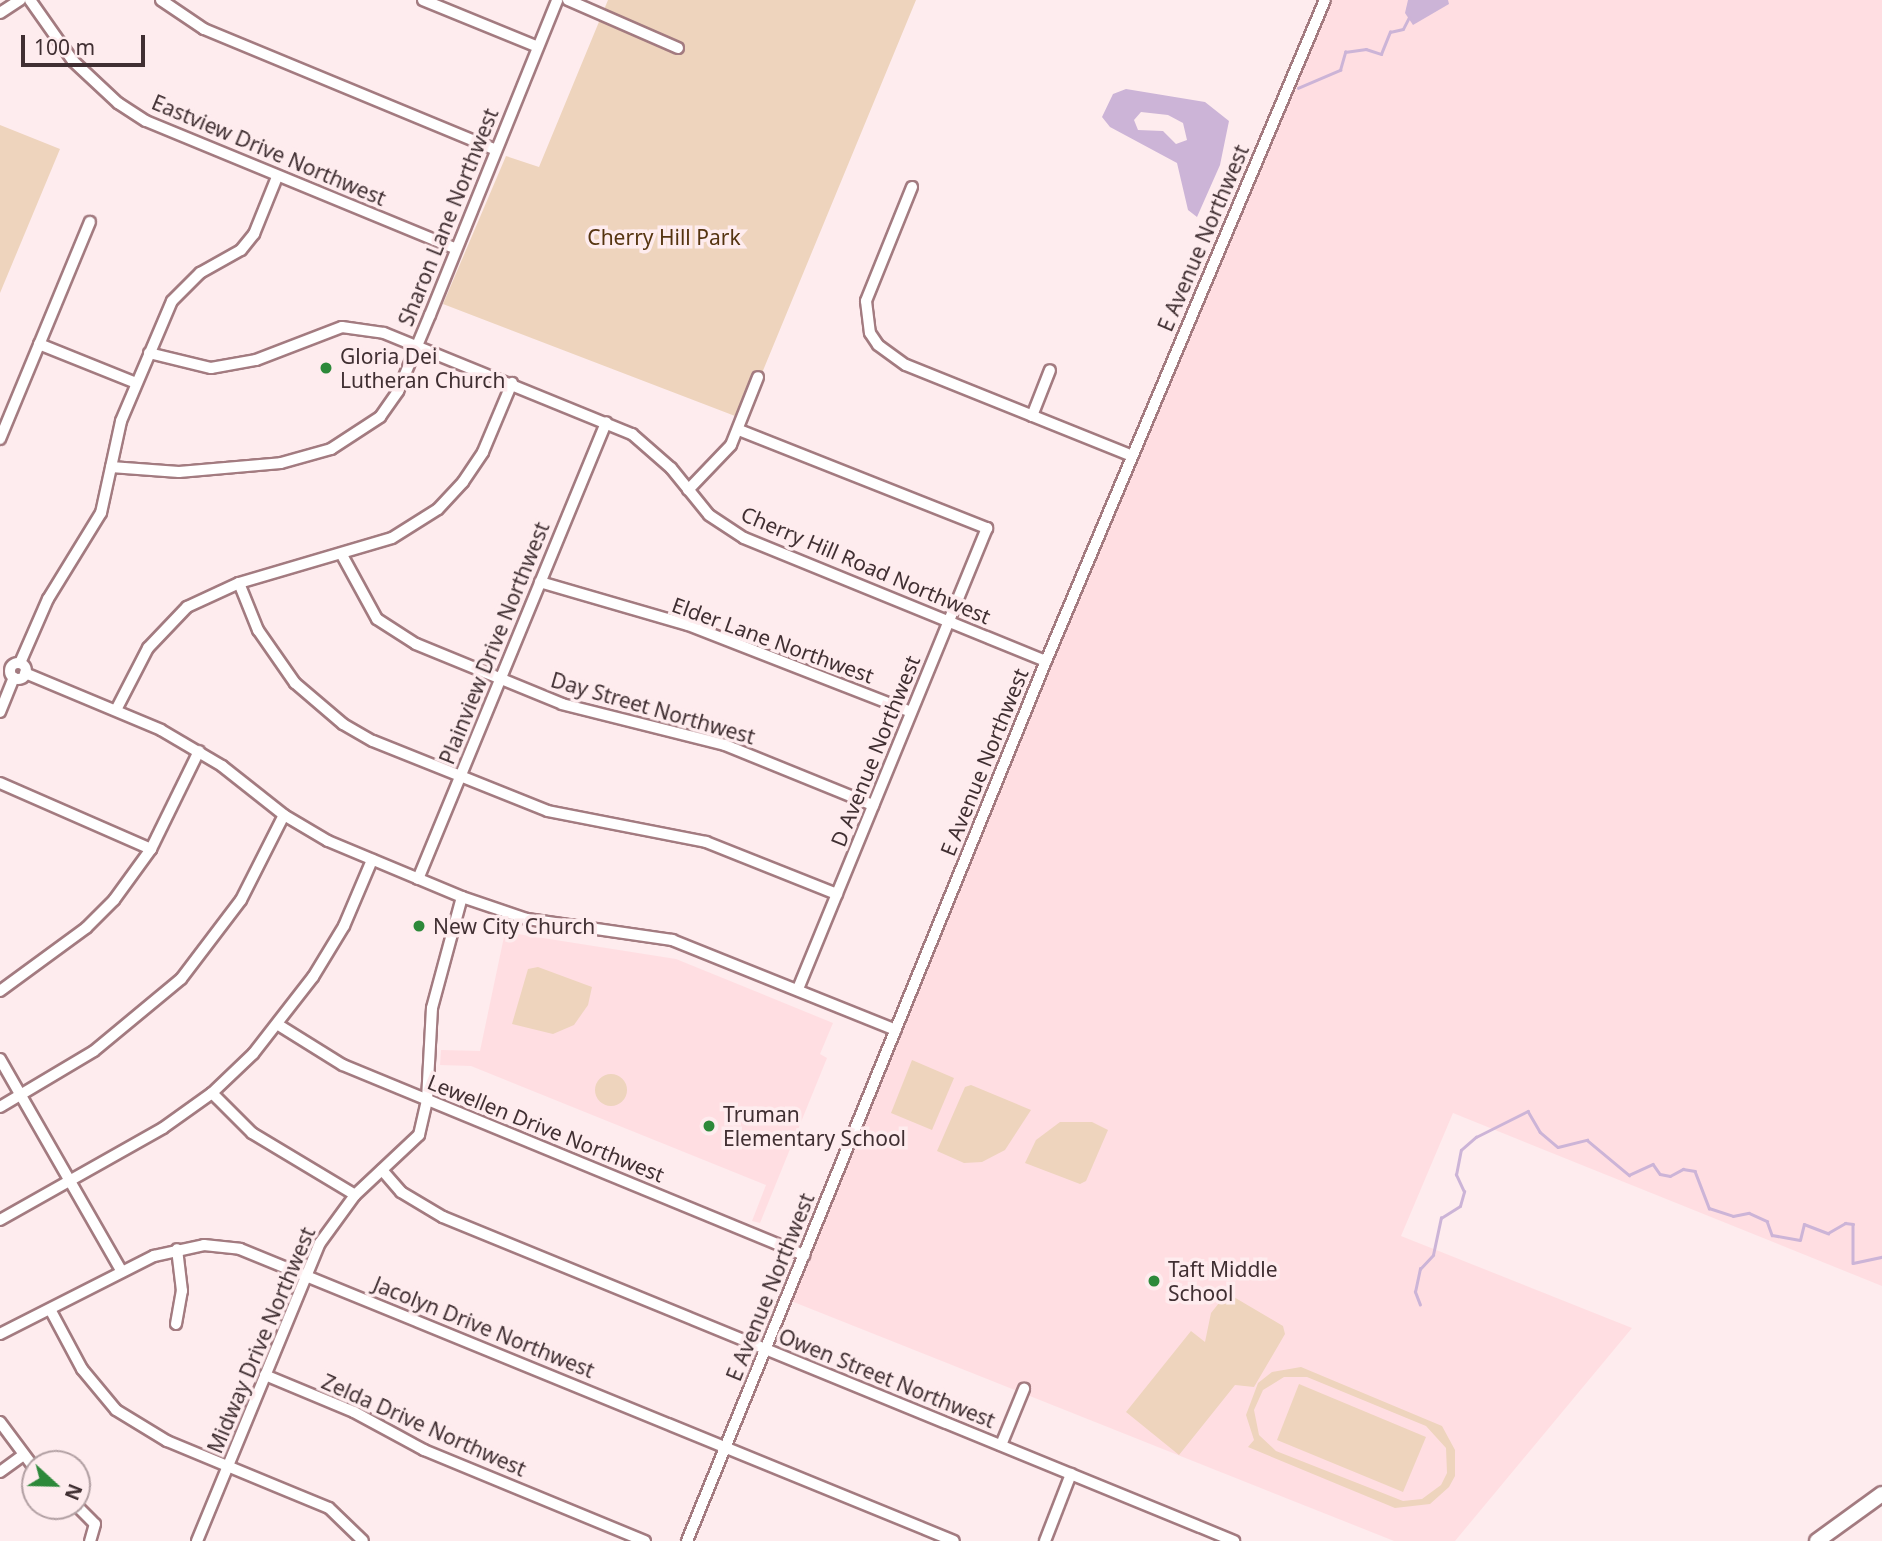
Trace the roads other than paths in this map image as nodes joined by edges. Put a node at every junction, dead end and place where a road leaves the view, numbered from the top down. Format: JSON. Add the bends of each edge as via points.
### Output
{"nodes":[{"id":1,"x":20,"y":0,"type":"edge"},
{"id":2,"x":30,"y":0,"type":"edge"},
{"id":3,"x":161,"y":0,"type":"edge"},
{"id":4,"x":422,"y":0,"type":"edge"},
{"id":5,"x":557,"y":0,"type":"edge"},
{"id":6,"x":568,"y":0,"type":"edge"},
{"id":7,"x":1325,"y":0,"type":"edge"},
{"id":8,"x":0,"y":13,"type":"edge"},
{"id":9,"x":538,"y":47,"type":"junction"},
{"id":10,"x":678,"y":48,"type":"dead end"},
{"id":11,"x":496,"y":150,"type":"junction"},
{"id":12,"x":277,"y":177,"type":"junction"},
{"id":13,"x":912,"y":187,"type":"dead end"},
{"id":14,"x":90,"y":222,"type":"dead end"},
{"id":15,"x":456,"y":249,"type":"junction"},
{"id":16,"x":40,"y":344,"type":"junction"},
{"id":17,"x":416,"y":346,"type":"junction"},
{"id":18,"x":149,"y":353,"type":"junction"},
{"id":19,"x":1050,"y":370,"type":"dead end"},
{"id":20,"x":758,"y":377,"type":"dead end"},
{"id":21,"x":136,"y":383,"type":"junction"},
{"id":22,"x":512,"y":383,"type":"junction"},
{"id":23,"x":1032,"y":416,"type":"junction"},
{"id":24,"x":606,"y":422,"type":"junction"},
{"id":25,"x":3,"y":425,"type":"edge"},
{"id":26,"x":739,"y":430,"type":"junction"},
{"id":27,"x":0,"y":439,"type":"edge"},
{"id":28,"x":1132,"y":456,"type":"junction"},
{"id":29,"x":111,"y":467,"type":"junction"},
{"id":30,"x":688,"y":489,"type":"junction"},
{"id":31,"x":342,"y":555,"type":"junction"},
{"id":32,"x":540,"y":582,"type":"junction"},
{"id":33,"x":239,"y":583,"type":"junction"},
{"id":34,"x":948,"y":621,"type":"junction"},
{"id":35,"x":1046,"y":661,"type":"junction"},
{"id":36,"x":14,"y":669,"type":"edge"},
{"id":37,"x":500,"y":679,"type":"junction"},
{"id":38,"x":116,"y":710,"type":"junction"},
{"id":39,"x":0,"y":712,"type":"edge"},
{"id":40,"x":911,"y":712,"type":"junction"},
{"id":41,"x":199,"y":751,"type":"junction"},
{"id":42,"x":460,"y":777,"type":"junction"},
{"id":43,"x":0,"y":783,"type":"edge"},
{"id":44,"x":873,"y":805,"type":"junction"},
{"id":45,"x":284,"y":815,"type":"junction"},
{"id":46,"x":151,"y":849,"type":"junction"},
{"id":47,"x":372,"y":860,"type":"junction"},
{"id":48,"x":418,"y":878,"type":"junction"},
{"id":49,"x":837,"y":894,"type":"junction"},
{"id":50,"x":462,"y":897,"type":"junction"},
{"id":51,"x":798,"y":989,"type":"junction"},
{"id":52,"x":0,"y":991,"type":"edge"},
{"id":53,"x":280,"y":1026,"type":"junction"},
{"id":54,"x":895,"y":1030,"type":"junction"},
{"id":55,"x":0,"y":1059,"type":"edge"},
{"id":56,"x":212,"y":1093,"type":"junction"},
{"id":57,"x":20,"y":1097,"type":"junction"},
{"id":58,"x":427,"y":1100,"type":"junction"},
{"id":59,"x":0,"y":1107,"type":"edge"},
{"id":60,"x":382,"y":1170,"type":"junction"},
{"id":61,"x":68,"y":1184,"type":"junction"},
{"id":62,"x":355,"y":1195,"type":"junction"},
{"id":63,"x":0,"y":1220,"type":"edge"},
{"id":64,"x":177,"y":1249,"type":"junction"},
{"id":65,"x":804,"y":1255,"type":"junction"},
{"id":66,"x":121,"y":1272,"type":"junction"},
{"id":67,"x":306,"y":1275,"type":"junction"},
{"id":68,"x":51,"y":1311,"type":"junction"},
{"id":69,"x":176,"y":1324,"type":"dead end"},
{"id":70,"x":0,"y":1334,"type":"edge"},
{"id":71,"x":765,"y":1350,"type":"junction"},
{"id":72,"x":265,"y":1375,"type":"junction"},
{"id":73,"x":1024,"y":1390,"type":"dead end"},
{"id":74,"x":0,"y":1422,"type":"edge"},
{"id":75,"x":1001,"y":1446,"type":"junction"},
{"id":76,"x":725,"y":1447,"type":"junction"},
{"id":77,"x":21,"y":1454,"type":"edge"},
{"id":78,"x":21,"y":1457,"type":"edge"},
{"id":79,"x":227,"y":1466,"type":"junction"},
{"id":80,"x":0,"y":1472,"type":"edge"},
{"id":81,"x":1071,"y":1474,"type":"junction"},
{"id":82,"x":1882,"y":1493,"type":"edge"},
{"id":83,"x":90,"y":1520,"type":"edge"},
{"id":84,"x":90,"y":1541,"type":"edge"},
{"id":85,"x":197,"y":1541,"type":"edge"},
{"id":86,"x":363,"y":1541,"type":"edge"},
{"id":87,"x":645,"y":1541,"type":"edge"},
{"id":88,"x":687,"y":1541,"type":"edge"},
{"id":89,"x":954,"y":1541,"type":"edge"},
{"id":90,"x":1045,"y":1541,"type":"edge"},
{"id":91,"x":1234,"y":1541,"type":"edge"},
{"id":92,"x":1817,"y":1541,"type":"edge"}],
"edges":[{"from":1,"to":8,"type":"street"},
{"from":2,"to":12,"type":"street","name":"Eastview Drive Northwest","via":[[73,61],[118,103],[171,134]]},
{"from":3,"to":11,"type":"street","via":[[204,29]]},
{"from":4,"to":9,"type":"street"},
{"from":5,"to":9,"type":"street","name":"Sharon Lane Northwest"},
{"from":6,"to":10,"type":"street"},
{"from":7,"to":28,"type":"street","name":"E Avenue Northwest"},
{"from":9,"to":11,"type":"street","name":"Sharon Lane Northwest"},
{"from":11,"to":15,"type":"street","name":"Sharon Lane Northwest"},
{"from":12,"to":15,"type":"street","name":"Eastview Drive Northwest"},
{"from":12,"to":18,"type":"street","via":[[254,234],[241,250],[198,268],[172,301]]},
{"from":13,"to":23,"type":"street","via":[[866,301],[870,333],[892,358]]},
{"from":14,"to":16,"type":"street"},
{"from":15,"to":17,"type":"street","name":"Sharon Lane Northwest"},
{"from":16,"to":21,"type":"street"},
{"from":16,"to":25,"type":"street"},
{"from":17,"to":18,"type":"street","name":"Cherry Hill Road Northwest","via":[[384,333],[342,327],[234,366],[187,366]]},
{"from":17,"to":22,"type":"street","name":"Cherry Hill Road Northwest"},
{"from":17,"to":29,"type":"street","name":"Sharon Lane Northwest","via":[[398,391],[380,417],[331,449],[239,470]]},
{"from":18,"to":21,"type":"street"},
{"from":19,"to":23,"type":"street"},
{"from":20,"to":26,"type":"street"},
{"from":21,"to":29,"type":"street","via":[[121,421]]},
{"from":22,"to":24,"type":"street","name":"Cherry Hill Road Northwest"},
{"from":22,"to":31,"type":"street","via":[[483,452],[438,509],[392,538]]},
{"from":23,"to":28,"type":"street"},
{"from":24,"to":30,"type":"street","name":"Cherry Hill Road Northwest","via":[[656,453]]},
{"from":24,"to":32,"type":"street","name":"Plainview Drive Northwest"},
{"from":25,"to":27,"type":"street"},
{"from":26,"to":30,"type":"street","via":[[720,459]]},
{"from":26,"to":34,"type":"street","name":"D Avenue Northwest","via":[[987,528]]},
{"from":28,"to":35,"type":"street","name":"E Avenue Northwest"},
{"from":29,"to":36,"type":"street","via":[[97,522],[48,599]]},
{"from":30,"to":34,"type":"street","name":"Cherry Hill Road Northwest","via":[[709,515],[744,538]]},
{"from":31,"to":33,"type":"street"},
{"from":31,"to":37,"type":"street","name":"Day Street Northwest","via":[[377,619],[416,644]]},
{"from":32,"to":37,"type":"street","name":"Plainview Drive Northwest"},
{"from":32,"to":40,"type":"street","name":"Elder Lane Northwest","via":[[688,625]]},
{"from":33,"to":38,"type":"street","via":[[209,593],[168,624],[132,672]]},
{"from":33,"to":42,"type":"street","via":[[276,659],[317,704],[373,741]]},
{"from":34,"to":35,"type":"street","name":"Cherry Hill Road Northwest"},
{"from":34,"to":40,"type":"street","name":"D Avenue Northwest"},
{"from":35,"to":54,"type":"street","name":"E Avenue Northwest"},
{"from":36,"to":38,"type":"street"},
{"from":36,"to":39,"type":"street"},
{"from":37,"to":42,"type":"street","name":"Plainview Drive Northwest"},
{"from":37,"to":44,"type":"street","name":"Day Street Northwest","via":[[562,704],[725,745]]},
{"from":38,"to":41,"type":"street"},
{"from":40,"to":44,"type":"street","name":"D Avenue Northwest"},
{"from":41,"to":45,"type":"street"},
{"from":41,"to":46,"type":"street"},
{"from":42,"to":48,"type":"street","name":"Plainview Drive Northwest"},
{"from":42,"to":49,"type":"street","via":[[548,811],[706,842]]},
{"from":43,"to":46,"type":"street"},
{"from":44,"to":49,"type":"street","name":"D Avenue Northwest"},
{"from":45,"to":47,"type":"street"},
{"from":45,"to":57,"type":"street","via":[[241,900],[181,979],[94,1051]]},
{"from":46,"to":52,"type":"street","via":[[114,900],[86,928],[6,982]]},
{"from":47,"to":48,"type":"street"},
{"from":47,"to":53,"type":"street","via":[[344,926]]},
{"from":48,"to":50,"type":"street"},
{"from":49,"to":51,"type":"street","name":"D Avenue Northwest"},
{"from":50,"to":51,"type":"street","via":[[527,919],[671,940]]},
{"from":50,"to":58,"type":"street","name":"Midway Drive Northwest","via":[[432,1008]]},
{"from":51,"to":54,"type":"street"},
{"from":53,"to":56,"type":"street"},
{"from":53,"to":58,"type":"street","name":"Lewellen Drive Northwest","via":[[325,1057]]},
{"from":54,"to":65,"type":"street","name":"E Avenue Northwest"},
{"from":55,"to":57,"type":"street"},
{"from":56,"to":61,"type":"street"},
{"from":56,"to":62,"type":"street","via":[[252,1133]]},
{"from":57,"to":59,"type":"street"},
{"from":57,"to":61,"type":"street"},
{"from":58,"to":60,"type":"street","name":"Midway Drive Northwest","via":[[419,1135]]},
{"from":58,"to":65,"type":"street","name":"Lewellen Drive Northwest"},
{"from":60,"to":62,"type":"street","name":"Midway Drive Northwest"},
{"from":60,"to":71,"type":"street","name":"Owen Street Northwest","via":[[401,1192],[443,1217]]},
{"from":61,"to":63,"type":"street"},
{"from":61,"to":66,"type":"street"},
{"from":62,"to":67,"type":"street","name":"Midway Drive Northwest","via":[[320,1243]]},
{"from":64,"to":66,"type":"street","name":"Jacolyn Drive Northwest"},
{"from":64,"to":67,"type":"street","name":"Jacolyn Drive Northwest","via":[[232,1247]]},
{"from":64,"to":69,"type":"street","via":[[182,1291]]},
{"from":65,"to":71,"type":"street","name":"E Avenue Northwest"},
{"from":66,"to":68,"type":"street","name":"Jacolyn Drive Northwest"},
{"from":67,"to":72,"type":"street","name":"Midway Drive Northwest"},
{"from":67,"to":76,"type":"street","name":"Jacolyn Drive Northwest"},
{"from":68,"to":70,"type":"street","name":"Jacolyn Drive Northwest"},
{"from":68,"to":79,"type":"street","via":[[82,1369],[116,1410],[167,1441]]},
{"from":71,"to":75,"type":"street","name":"Owen Street Northwest"},
{"from":71,"to":76,"type":"street","name":"E Avenue Northwest"},
{"from":72,"to":79,"type":"street","name":"Midway Drive Northwest"},
{"from":72,"to":87,"type":"street","name":"Zelda Drive Northwest","via":[[354,1412],[424,1450]]},
{"from":73,"to":75,"type":"street"},
{"from":74,"to":77,"type":"street"},
{"from":75,"to":81,"type":"street","name":"Owen Street Northwest"},
{"from":76,"to":88,"type":"street","name":"E Avenue Northwest"},
{"from":76,"to":89,"type":"street","name":"Jacolyn Drive Northwest"},
{"from":78,"to":80,"type":"street"},
{"from":79,"to":85,"type":"street","name":"Midway Drive Northwest"},
{"from":79,"to":86,"type":"street","via":[[329,1508]]},
{"from":81,"to":90,"type":"street"},
{"from":81,"to":91,"type":"street","name":"Owen Street Northwest"},
{"from":82,"to":92,"type":"main road"},
{"from":83,"to":84,"type":"street","via":[[94,1524]]}]}
